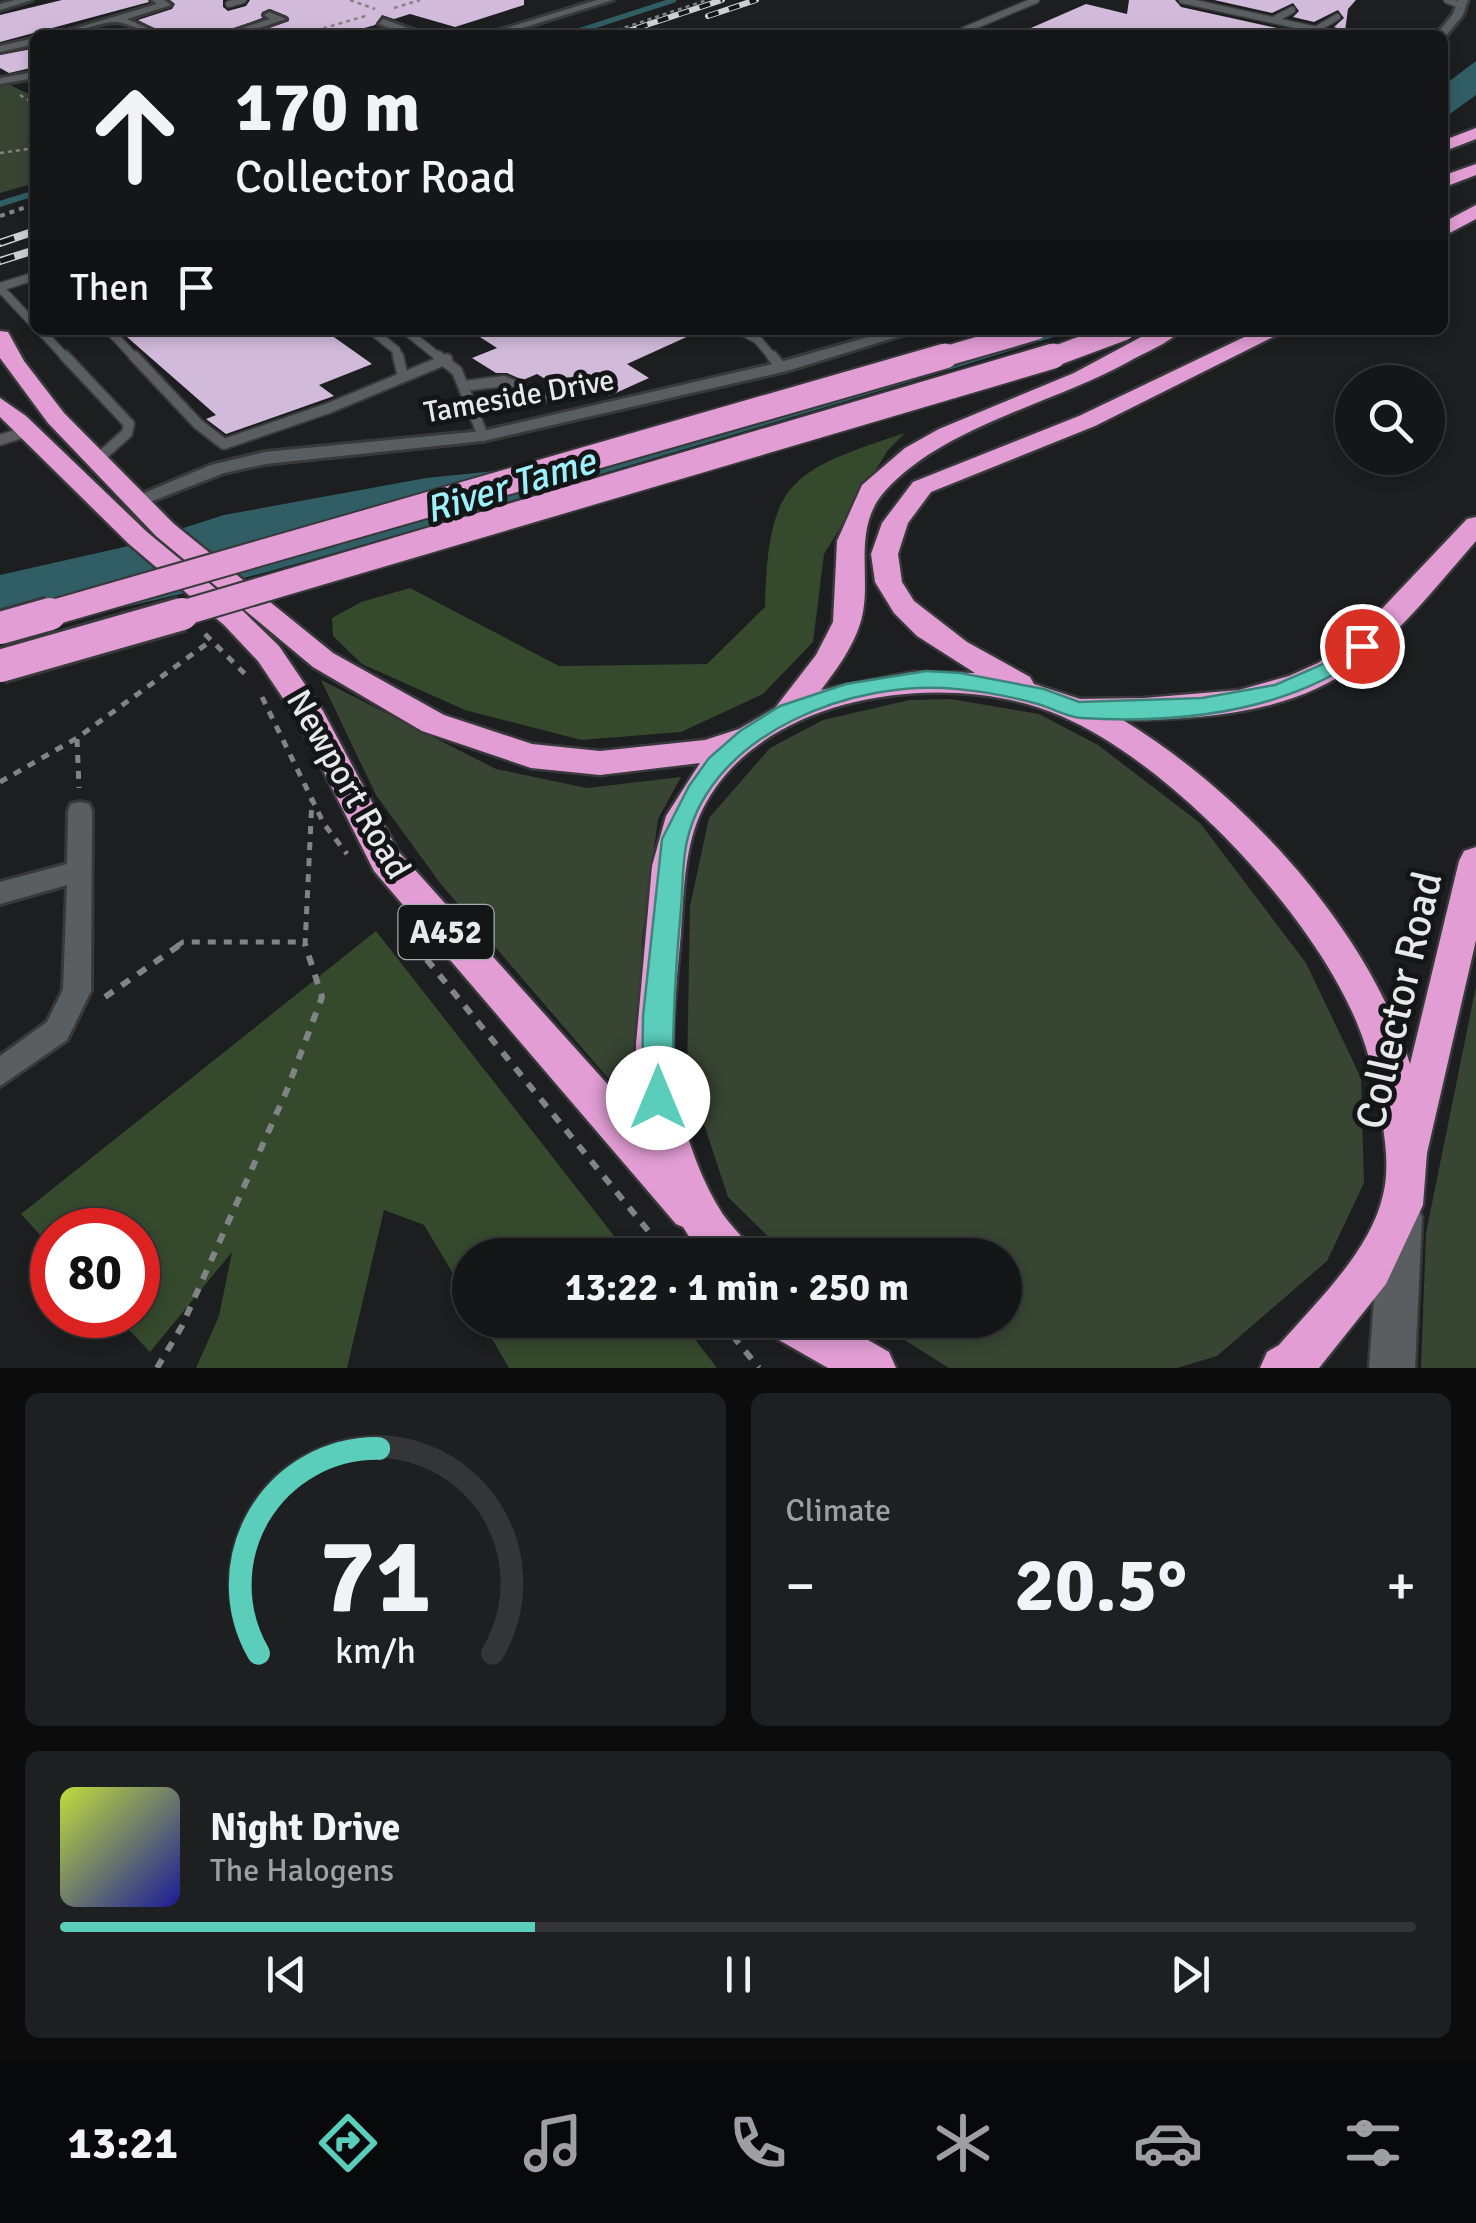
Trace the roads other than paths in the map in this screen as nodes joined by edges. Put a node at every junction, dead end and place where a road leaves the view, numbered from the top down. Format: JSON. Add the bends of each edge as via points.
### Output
{"nodes":[{"id":1,"x":27,"y":0,"type":"edge"},
{"id":2,"x":156,"y":0,"type":"edge"},
{"id":3,"x":243,"y":0,"type":"edge"},
{"id":4,"x":608,"y":0,"type":"edge"},
{"id":5,"x":1036,"y":0,"type":"edge"},
{"id":6,"x":1182,"y":0,"type":"edge"},
{"id":7,"x":1447,"y":0,"type":"edge"},
{"id":8,"x":1463,"y":3,"type":"edge"},
{"id":9,"x":229,"y":4,"type":"dead end"},
{"id":10,"x":0,"y":6,"type":"edge"},
{"id":11,"x":1292,"y":10,"type":"dead end"},
{"id":12,"x":269,"y":14,"type":"dead end"},
{"id":13,"x":1338,"y":17,"type":"dead end"},
{"id":14,"x":120,"y":20,"type":"junction"},
{"id":15,"x":382,"y":22,"type":"dead end"},
{"id":16,"x":1269,"y":23,"type":"junction"},
{"id":17,"x":79,"y":30,"type":"edge"},
{"id":18,"x":145,"y":30,"type":"edge"},
{"id":19,"x":243,"y":30,"type":"edge"},
{"id":20,"x":404,"y":30,"type":"edge"},
{"id":21,"x":506,"y":30,"type":"edge"},
{"id":22,"x":965,"y":30,"type":"edge"},
{"id":23,"x":1302,"y":30,"type":"edge"},
{"id":24,"x":1315,"y":30,"type":"edge"},
{"id":25,"x":1444,"y":30,"type":"edge"},
{"id":26,"x":30,"y":42,"type":"edge"},
{"id":27,"x":0,"y":50,"type":"edge"},
{"id":28,"x":30,"y":76,"type":"edge"},
{"id":29,"x":0,"y":81,"type":"edge"},
{"id":30,"x":1476,"y":132,"type":"edge"},
{"id":31,"x":1448,"y":145,"type":"edge"},
{"id":32,"x":1476,"y":168,"type":"edge"},
{"id":33,"x":1448,"y":181,"type":"edge"},
{"id":34,"x":1476,"y":195,"type":"edge"},
{"id":35,"x":1448,"y":208,"type":"edge"},
{"id":36,"x":1476,"y":211,"type":"edge"},
{"id":37,"x":1448,"y":227,"type":"edge"},
{"id":38,"x":30,"y":278,"type":"edge"},
{"id":39,"x":0,"y":287,"type":"edge"},
{"id":40,"x":30,"y":317,"type":"edge"},
{"id":41,"x":47,"y":335,"type":"edge"},
{"id":42,"x":114,"y":335,"type":"edge"},
{"id":43,"x":376,"y":335,"type":"edge"},
{"id":44,"x":412,"y":335,"type":"edge"},
{"id":45,"x":749,"y":335,"type":"edge"},
{"id":46,"x":893,"y":335,"type":"edge"},
{"id":47,"x":1019,"y":335,"type":"edge"},
{"id":48,"x":1111,"y":335,"type":"edge"},
{"id":49,"x":1161,"y":335,"type":"edge"},
{"id":50,"x":1266,"y":335,"type":"edge"},
{"id":51,"x":0,"y":337,"type":"edge"},
{"id":52,"x":447,"y":359,"type":"junction"},
{"id":53,"x":781,"y":366,"type":"junction"},
{"id":54,"x":402,"y":377,"type":"junction"},
{"id":55,"x":464,"y":386,"type":"junction"},
{"id":56,"x":542,"y":398,"type":"dead end"},
{"id":57,"x":0,"y":406,"type":"edge"},
{"id":58,"x":28,"y":431,"type":"junction"},
{"id":59,"x":484,"y":436,"type":"junction"},
{"id":60,"x":0,"y":440,"type":"edge"},
{"id":61,"x":98,"y":459,"type":"junction"},
{"id":62,"x":136,"y":501,"type":"junction"},
{"id":63,"x":1476,"y":526,"type":"edge"},
{"id":64,"x":152,"y":535,"type":"junction"},
{"id":65,"x":232,"y":618,"type":"junction"},
{"id":66,"x":0,"y":628,"type":"edge"},
{"id":67,"x":0,"y":666,"type":"edge"},
{"id":68,"x":1044,"y":697,"type":"junction"},
{"id":69,"x":1078,"y":710,"type":"junction"},
{"id":70,"x":788,"y":712,"type":"junction"},
{"id":71,"x":748,"y":737,"type":"junction"},
{"id":72,"x":80,"y":811,"type":"road end"},
{"id":73,"x":1476,"y":861,"type":"edge"},
{"id":74,"x":80,"y":871,"type":"junction"},
{"id":75,"x":0,"y":893,"type":"edge"},
{"id":76,"x":0,"y":1073,"type":"edge"},
{"id":77,"x":1408,"y":1158,"type":"junction"},
{"id":78,"x":1402,"y":1204,"type":"junction"},
{"id":79,"x":703,"y":1222,"type":"junction"},
{"id":80,"x":717,"y":1238,"type":"edge"},
{"id":81,"x":802,"y":1338,"type":"edge"},
{"id":82,"x":819,"y":1338,"type":"edge"},
{"id":83,"x":826,"y":1368,"type":"edge"},
{"id":84,"x":872,"y":1368,"type":"edge"},
{"id":85,"x":1283,"y":1368,"type":"edge"},
{"id":86,"x":1392,"y":1368,"type":"edge"}],
"edges":[{"from":1,"to":10,"type":"street"},
{"from":2,"to":14,"type":"street","via":[[166,5]]},
{"from":3,"to":9,"type":"lane"},
{"from":4,"to":21,"type":"street"},
{"from":5,"to":22,"type":"lane"},
{"from":6,"to":16,"type":"lane"},
{"from":7,"to":8,"type":"lane"},
{"from":8,"to":25,"type":"street"},
{"from":11,"to":16,"type":"lane"},
{"from":12,"to":19,"type":"street","via":[[281,19]]},
{"from":13,"to":24,"type":"lane"},
{"from":14,"to":17,"type":"street"},
{"from":14,"to":18,"type":"street"},
{"from":15,"to":20,"type":"street"},
{"from":16,"to":23,"type":"lane"},
{"from":26,"to":27,"type":"street"},
{"from":28,"to":29,"type":"street"},
{"from":30,"to":31,"type":"highway"},
{"from":32,"to":33,"type":"highway"},
{"from":34,"to":35,"type":"highway"},
{"from":36,"to":37,"type":"highway"},
{"from":38,"to":39,"type":"lane"},
{"from":39,"to":40,"type":"lane"},
{"from":41,"to":61,"type":"lane","via":[[129,424],[127,434]]},
{"from":42,"to":54,"type":"lane","via":[[224,444]]},
{"from":43,"to":54,"type":"lane","via":[[396,350]]},
{"from":44,"to":52,"type":"lane"},
{"from":45,"to":53,"type":"lane"},
{"from":46,"to":53,"type":"street","name":"Tameside Drive"},
{"from":47,"to":66,"type":"highway","bridge":true},
{"from":48,"to":67,"type":"highway","bridge":true,"via":[[603,492]]},
{"from":49,"to":70,"type":"highway","via":[[1082,378],[946,434],[871,490],[850,541],[847,622]]},
{"from":50,"to":68,"type":"highway","via":[[1087,420],[922,487],[896,518],[888,532],[886,574],[900,606],[952,646]]},
{"from":51,"to":61,"type":"highway","number":"A452","via":[[56,418]]},
{"from":52,"to":54,"type":"lane"},
{"from":52,"to":55,"type":"lane"},
{"from":53,"to":59,"type":"street","name":"Tameside Drive"},
{"from":55,"to":56,"type":"lane","via":[[504,381]]},
{"from":55,"to":59,"type":"lane"},
{"from":57,"to":58,"type":"highway","number":"A452"},
{"from":58,"to":60,"type":"lane"},
{"from":58,"to":64,"type":"highway","number":"A452"},
{"from":59,"to":62,"type":"street","name":"Tameside Drive","via":[[265,458]]},
{"from":61,"to":62,"type":"highway","number":"A452"},
{"from":62,"to":64,"type":"highway","number":"A452"},
{"from":63,"to":69,"type":"highway","via":[[1362,646],[1329,670],[1279,692],[1202,706]]},
{"from":64,"to":65,"type":"highway","name":"Newport Road","number":"A452","bridge":true},
{"from":65,"to":71,"type":"highway","name":"Newport Road","number":"A452","via":[[324,660],[432,722],[531,756],[600,763],[662,758]]},
{"from":65,"to":79,"type":"highway","name":"Newport Road","number":"A452","via":[[282,670],[318,725],[386,861]]},
{"from":68,"to":69,"type":"highway"},
{"from":68,"to":70,"type":"highway","via":[[926,679],[854,690]]},
{"from":69,"to":77,"type":"highway","via":[[1196,787],[1335,950],[1372,1012],[1396,1080]]},
{"from":70,"to":71,"type":"highway"},
{"from":71,"to":79,"type":"highway","via":[[697,792],[674,839],[666,900],[658,1098]]},
{"from":72,"to":74,"type":"street"},
{"from":73,"to":77,"type":"highway","name":"Collector Road"},
{"from":74,"to":75,"type":"street"},
{"from":74,"to":76,"type":"street","via":[[77,991],[58,1031]]},
{"from":77,"to":78,"type":"highway"},
{"from":78,"to":85,"type":"highway","via":[[1360,1287],[1296,1362]]},
{"from":78,"to":86,"type":"main road"},
{"from":79,"to":80,"type":"highway","name":"Newport Road"},
{"from":81,"to":83,"type":"main road"},
{"from":82,"to":84,"type":"highway"}]}
